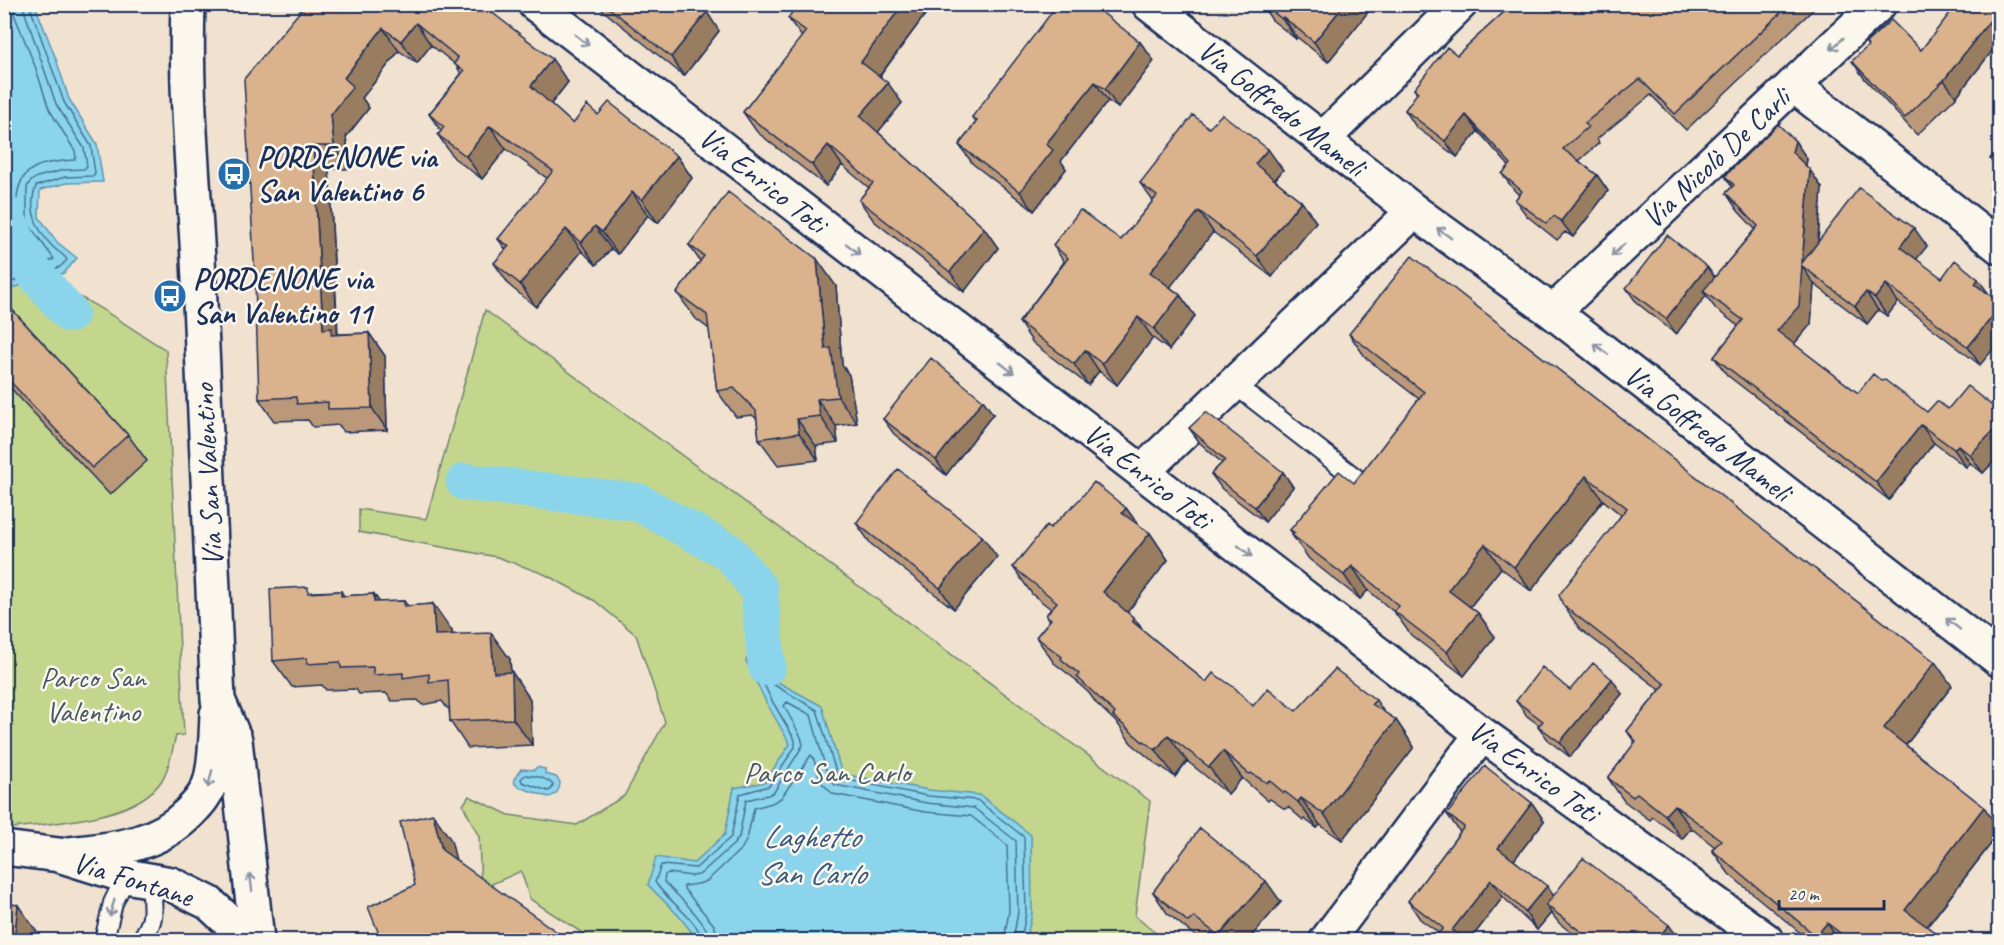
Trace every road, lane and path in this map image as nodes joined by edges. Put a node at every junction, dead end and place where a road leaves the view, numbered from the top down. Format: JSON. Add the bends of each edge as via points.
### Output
{"nodes":[{"id":1,"x":188,"y":4,"type":"edge"},
{"id":2,"x":535,"y":4,"type":"edge"},
{"id":3,"x":1149,"y":4,"type":"edge"},
{"id":4,"x":1460,"y":4,"type":"edge"},
{"id":5,"x":1879,"y":4,"type":"edge"},
{"id":6,"x":1793,"y":85,"type":"junction"},
{"id":7,"x":1323,"y":140,"type":"junction"},
{"id":8,"x":1414,"y":211,"type":"junction"},
{"id":9,"x":2000,"y":247,"type":"edge"},
{"id":10,"x":1553,"y":312,"type":"junction"},
{"id":11,"x":1233,"y":384,"type":"junction"},
{"id":12,"x":1386,"y":460,"type":"edge"},
{"id":13,"x":1142,"y":472,"type":"junction"},
{"id":14,"x":2000,"y":660,"type":"edge"},
{"id":15,"x":218,"y":700,"type":"junction"},
{"id":16,"x":1482,"y":734,"type":"junction"},
{"id":17,"x":4,"y":848,"type":"edge"},
{"id":18,"x":59,"y":855,"type":"junction"},
{"id":19,"x":140,"y":879,"type":"junction"},
{"id":20,"x":104,"y":940,"type":"edge"},
{"id":21,"x":141,"y":940,"type":"edge"},
{"id":22,"x":244,"y":940,"type":"edge"},
{"id":23,"x":257,"y":940,"type":"edge"},
{"id":24,"x":1327,"y":940,"type":"edge"},
{"id":25,"x":1766,"y":940,"type":"edge"}],
"edges":[{"from":1,"to":15,"type":"street","name":"Via San Valentino","via":[[188,118]]},
{"from":2,"to":13,"type":"street","name":"Via Enrico Toti","one_way":true},
{"from":3,"to":7,"type":"street","name":"Via Goffredo Mameli"},
{"from":4,"to":7,"type":"street"},
{"from":5,"to":6,"type":"street","name":"Via Nicolò De Carli","one_way":true},
{"from":6,"to":9,"type":"street"},
{"from":6,"to":10,"type":"street","name":"Via Nicolò De Carli","one_way":true},
{"from":7,"to":8,"type":"street","name":"Via Goffredo Mameli"},
{"from":10,"to":8,"type":"street","name":"Via Goffredo Mameli","one_way":true},
{"from":8,"to":11,"type":"street"},
{"from":14,"to":10,"type":"street","name":"Via Goffredo Mameli","one_way":true},
{"from":11,"to":12,"type":"lane","via":[[1366,486]]},
{"from":11,"to":13,"type":"street"},
{"from":13,"to":16,"type":"street","name":"Via Enrico Toti","one_way":true},
{"from":15,"to":18,"type":"street","one_way":true,"via":[[211,779],[191,812],[150,840]]},
{"from":23,"to":15,"type":"street","name":"Via San Valentino","one_way":true,"via":[[235,740]]},
{"from":16,"to":24,"type":"street"},
{"from":16,"to":25,"type":"street","name":"Via Enrico Toti"},
{"from":17,"to":18,"type":"street","name":"Via Fontane"},
{"from":18,"to":19,"type":"street","name":"Via Fontane"},
{"from":19,"to":20,"type":"lane","one_way":true,"via":[[113,903]]},
{"from":19,"to":21,"type":"lane","via":[[152,892],[154,909],[151,926]]},
{"from":19,"to":22,"type":"street","name":"Via Fontane","via":[[171,884],[209,903]]}]}
